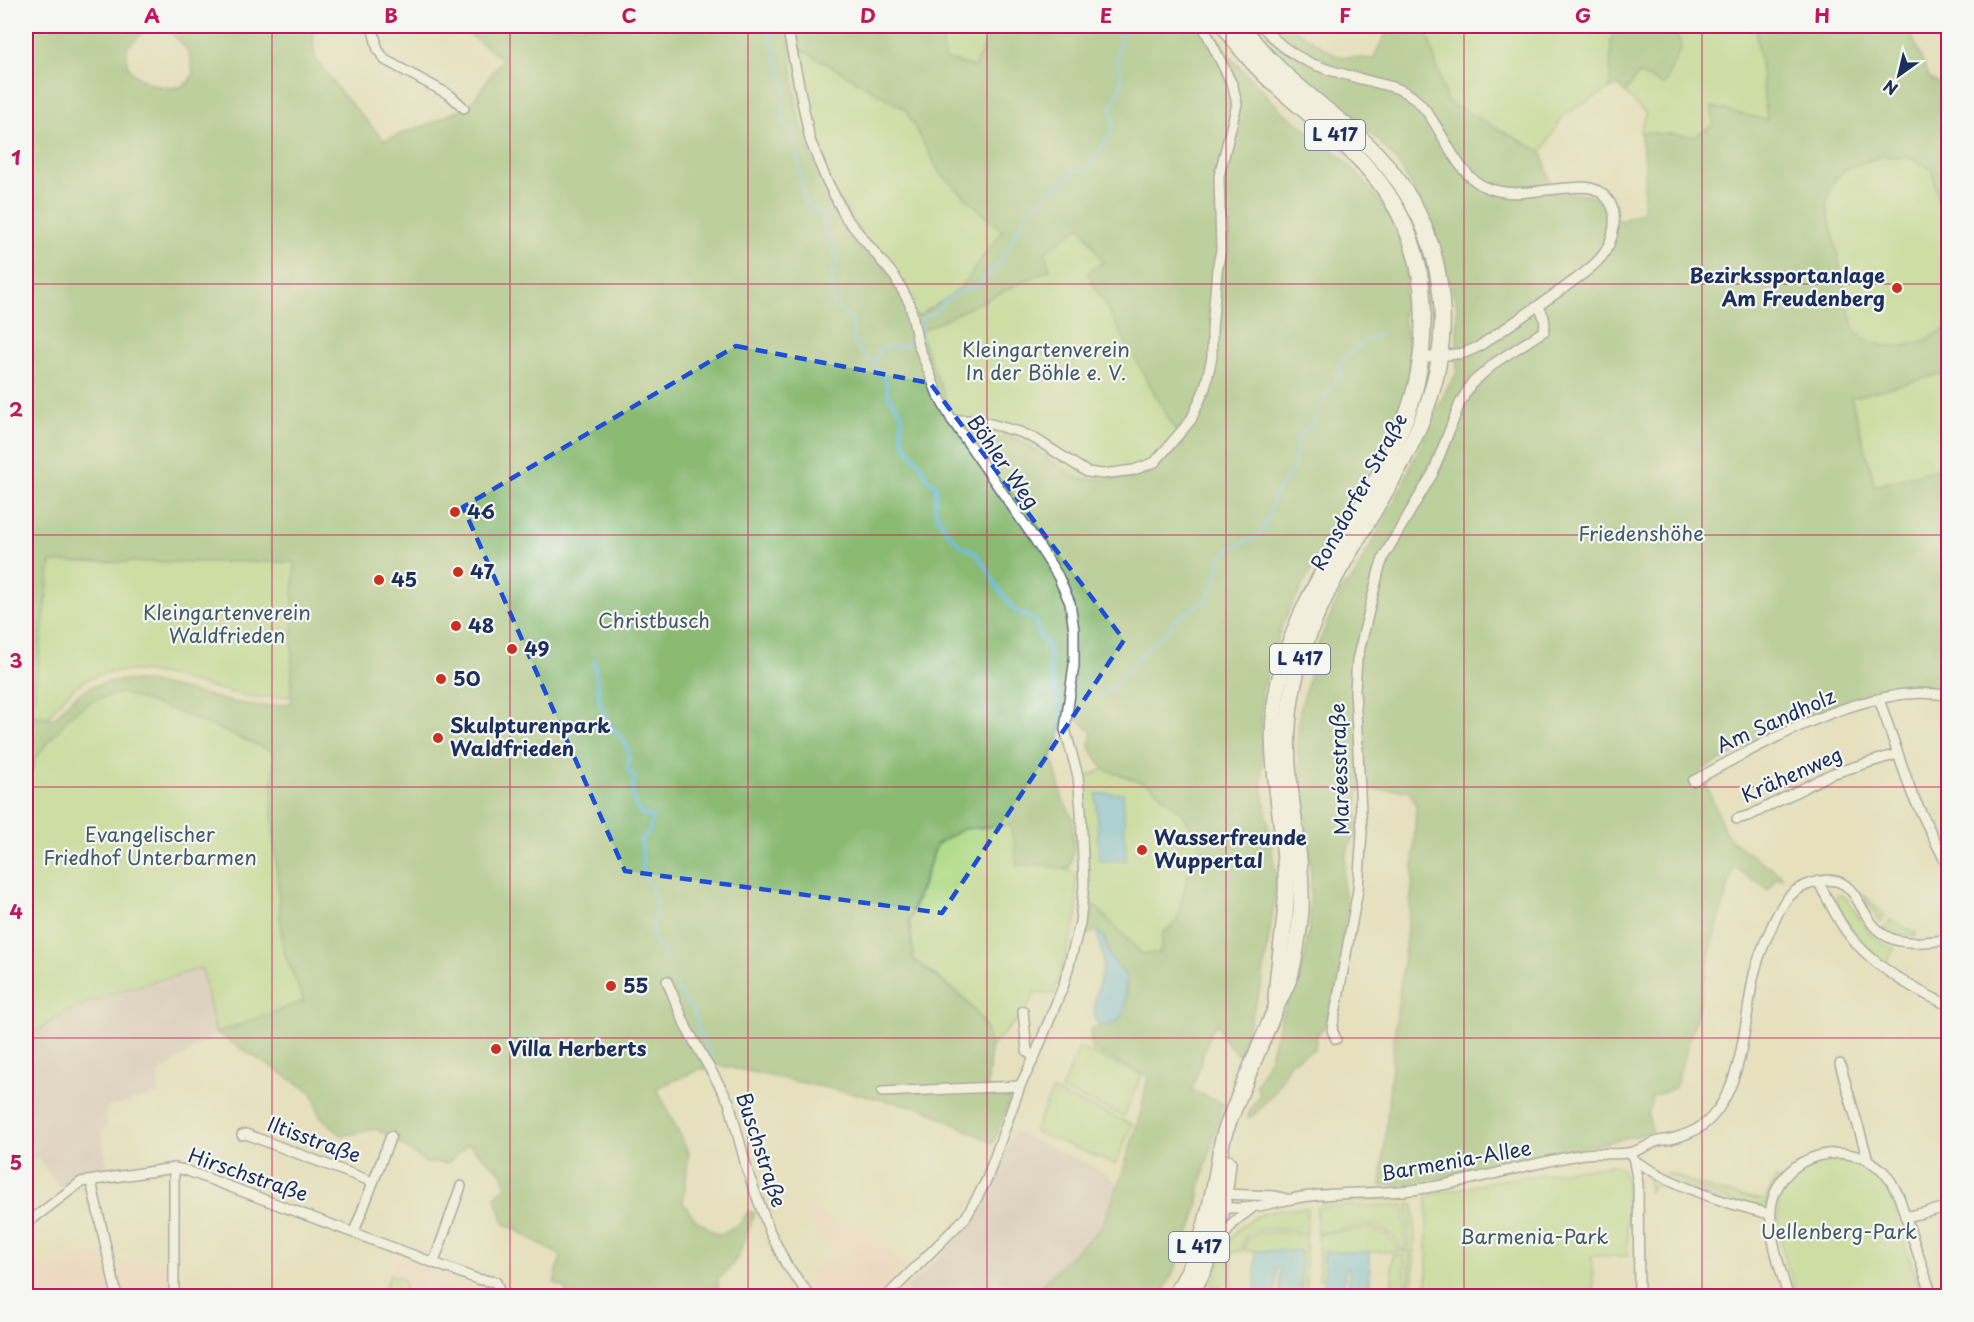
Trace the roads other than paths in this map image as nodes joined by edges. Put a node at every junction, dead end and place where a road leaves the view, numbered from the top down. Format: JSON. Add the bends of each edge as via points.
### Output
{"nodes":[{"id":1,"x":372,"y":26,"type":"edge"},
{"id":2,"x":787,"y":26,"type":"edge"},
{"id":3,"x":1203,"y":26,"type":"edge"},
{"id":4,"x":1225,"y":26,"type":"edge"},
{"id":5,"x":1242,"y":26,"type":"edge"},
{"id":6,"x":1262,"y":26,"type":"edge"},
{"id":7,"x":464,"y":108,"type":"dead end"},
{"id":8,"x":1538,"y":306,"type":"junction"},
{"id":9,"x":1441,"y":356,"type":"junction"},
{"id":10,"x":1421,"y":358,"type":"junction"},
{"id":11,"x":952,"y":420,"type":"junction"},
{"id":12,"x":1948,"y":695,"type":"edge"},
{"id":13,"x":1879,"y":699,"type":"junction"},
{"id":14,"x":1897,"y":754,"type":"junction"},
{"id":15,"x":1693,"y":781,"type":"dead end"},
{"id":16,"x":1737,"y":819,"type":"dead end"},
{"id":17,"x":1948,"y":867,"type":"edge"},
{"id":18,"x":1818,"y":881,"type":"junction"},
{"id":19,"x":1948,"y":940,"type":"edge"},
{"id":20,"x":667,"y":981,"type":"dead end"},
{"id":21,"x":1948,"y":1005,"type":"edge"},
{"id":22,"x":1275,"y":1007,"type":"junction"},
{"id":23,"x":1023,"y":1011,"type":"dead end"},
{"id":24,"x":1336,"y":1039,"type":"dead end"},
{"id":25,"x":1034,"y":1058,"type":"junction"},
{"id":26,"x":1840,"y":1064,"type":"dead end"},
{"id":27,"x":1020,"y":1086,"type":"junction"},
{"id":28,"x":882,"y":1092,"type":"dead end"},
{"id":29,"x":242,"y":1135,"type":"dead end"},
{"id":30,"x":391,"y":1136,"type":"dead end"},
{"id":31,"x":1633,"y":1157,"type":"junction"},
{"id":32,"x":1868,"y":1160,"type":"junction"},
{"id":33,"x":174,"y":1168,"type":"junction"},
{"id":34,"x":91,"y":1181,"type":"junction"},
{"id":35,"x":373,"y":1182,"type":"junction"},
{"id":36,"x":461,"y":1186,"type":"dead end"},
{"id":37,"x":1287,"y":1199,"type":"junction"},
{"id":38,"x":1217,"y":1201,"type":"junction"},
{"id":39,"x":1948,"y":1207,"type":"edge"},
{"id":40,"x":1251,"y":1209,"type":"junction"},
{"id":41,"x":1770,"y":1214,"type":"junction"},
{"id":42,"x":1905,"y":1217,"type":"junction"},
{"id":43,"x":26,"y":1224,"type":"edge"},
{"id":44,"x":354,"y":1232,"type":"junction"},
{"id":45,"x":1213,"y":1250,"type":"junction"},
{"id":46,"x":434,"y":1262,"type":"junction"},
{"id":47,"x":117,"y":1296,"type":"edge"},
{"id":48,"x":174,"y":1296,"type":"edge"},
{"id":49,"x":501,"y":1296,"type":"edge"},
{"id":50,"x":810,"y":1296,"type":"edge"},
{"id":51,"x":887,"y":1296,"type":"edge"},
{"id":52,"x":1174,"y":1296,"type":"edge"},
{"id":53,"x":1189,"y":1296,"type":"edge"},
{"id":54,"x":1639,"y":1296,"type":"edge"},
{"id":55,"x":1788,"y":1296,"type":"edge"},
{"id":56,"x":1932,"y":1296,"type":"edge"}],
"edges":[{"from":1,"to":7,"type":"street","via":[[385,60],[450,95]]},
{"from":2,"to":11,"type":"street","name":"Böhler Weg","via":[[810,140],[826,179],[846,218],[895,278],[910,304],[921,352]]},
{"from":3,"to":11,"type":"street","via":[[1233,86],[1237,104],[1219,176],[1221,250],[1212,357],[1205,388],[1191,420],[1155,462],[1134,471],[1103,474],[1087,472],[1020,432],[976,420]]},
{"from":4,"to":10,"type":"main road","name":"Ronsdorfer Straße","number":"L 417","via":[[1256,67],[1355,153],[1390,196],[1406,227],[1417,264],[1423,303]]},
{"from":5,"to":9,"type":"main road","name":"Ronsdorfer Straße","number":"L 417","via":[[1276,67],[1373,150],[1404,190],[1424,228],[1437,268],[1443,320]]},
{"from":6,"to":8,"type":"street","via":[[1303,61],[1397,88],[1415,99],[1433,120],[1460,165],[1488,188],[1521,194],[1587,187],[1602,193],[1614,210],[1615,222],[1605,253]]},
{"from":8,"to":9,"type":"street","via":[[1470,351]]},
{"from":8,"to":24,"type":"street","name":"Maréesstraße","via":[[1546,322],[1544,331],[1496,362],[1471,384],[1433,473],[1379,570],[1356,676],[1362,832],[1358,890],[1332,1030]]},
{"from":9,"to":10,"type":"street"},
{"from":9,"to":22,"type":"main road","name":"Ronsdorfer Straße","number":"L 417","via":[[1430,402],[1417,434],[1326,596],[1296,674],[1287,744],[1299,854],[1300,911],[1291,974]]},
{"from":10,"to":22,"type":"main road","name":"Ronsdorfer Straße","number":"L 417","via":[[1415,390],[1397,439],[1310,595],[1279,681],[1273,762],[1286,893]]},
{"from":11,"to":25,"type":"street","name":"Böhler Weg","via":[[1058,576],[1070,603],[1074,630],[1074,665],[1065,729],[1081,810],[1082,909],[1061,994]]},
{"from":12,"to":13,"type":"street","name":"Am Sandholz","via":[[1912,694]]},
{"from":13,"to":14,"type":"street"},
{"from":13,"to":15,"type":"street","name":"Am Sandholz","via":[[1828,714]]},
{"from":14,"to":16,"type":"street","name":"Krähenweg","via":[[1831,774]]},
{"from":14,"to":17,"type":"street"},
{"from":18,"to":19,"type":"street","via":[[1843,883],[1851,889],[1877,929],[1888,937],[1914,942]]},
{"from":18,"to":21,"type":"street","via":[[1846,930],[1868,955],[1894,975]]},
{"from":18,"to":31,"type":"street","via":[[1799,888],[1786,899],[1765,940],[1753,979],[1743,1043],[1720,1107],[1696,1130],[1654,1142]]},
{"from":20,"to":50,"type":"street","name":"Buschstraße","via":[[687,1029],[729,1101],[748,1173],[770,1232],[786,1264]]},
{"from":22,"to":38,"type":"main road","name":"Ronsdorfer Straße","number":"L 417","via":[[1225,1131]]},
{"from":23,"to":25,"type":"street","via":[[1027,1051]]},
{"from":25,"to":27,"type":"street"},
{"from":26,"to":32,"type":"street"},
{"from":27,"to":28,"type":"street"},
{"from":27,"to":51,"type":"street","via":[[987,1179],[966,1217]]},
{"from":29,"to":35,"type":"street","name":"Iltisstraße"},
{"from":30,"to":35,"type":"street"},
{"from":31,"to":37,"type":"street","name":"Barmenia-Allee","via":[[1587,1154],[1420,1189]]},
{"from":31,"to":41,"type":"street","via":[[1691,1191]]},
{"from":31,"to":54,"type":"street","via":[[1638,1183]]},
{"from":32,"to":41,"type":"street","via":[[1844,1152],[1801,1163],[1778,1186]]},
{"from":32,"to":42,"type":"street","via":[[1892,1182]]},
{"from":33,"to":34,"type":"street","name":"Hirschstraße"},
{"from":33,"to":44,"type":"street","name":"Hirschstraße"},
{"from":33,"to":48,"type":"street"},
{"from":34,"to":43,"type":"street","via":[[81,1182]]},
{"from":34,"to":47,"type":"street"},
{"from":35,"to":44,"type":"street"},
{"from":36,"to":46,"type":"street"},
{"from":37,"to":38,"type":"street","name":"Barmenia-Allee","via":[[1275,1196]]},
{"from":37,"to":40,"type":"street","name":"Barmenia-Allee"},
{"from":38,"to":40,"type":"street","name":"Barmenia-Allee"},
{"from":38,"to":45,"type":"main road","name":"Ronsdorfer Straße","number":"L 417"},
{"from":38,"to":52,"type":"main road","name":"Ronsdorfer Straße","number":"L 417","via":[[1196,1257]]},
{"from":39,"to":42,"type":"street"},
{"from":40,"to":45,"type":"street","name":"Barmenia-Allee","via":[[1235,1221]]},
{"from":41,"to":55,"type":"street"},
{"from":42,"to":56,"type":"street"},
{"from":44,"to":46,"type":"street","name":"Hirschstraße"},
{"from":45,"to":53,"type":"main road","name":"Ronsdorfer Straße","number":"L 417"},
{"from":46,"to":49,"type":"street","name":"Hirschstraße","via":[[496,1282]]}]}
